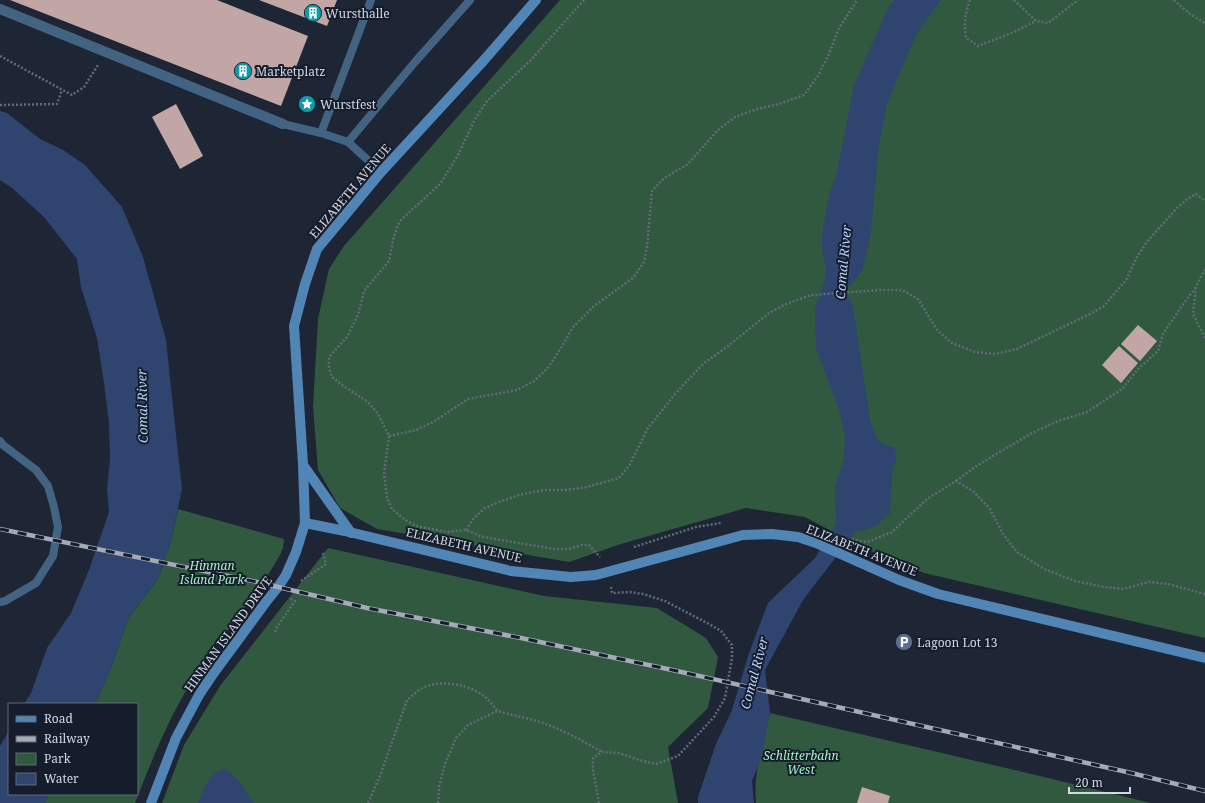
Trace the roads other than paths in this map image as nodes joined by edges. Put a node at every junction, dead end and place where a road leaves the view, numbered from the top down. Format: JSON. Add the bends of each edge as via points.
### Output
{"nodes":[{"id":1,"x":371,"y":0,"type":"edge"},
{"id":2,"x":470,"y":0,"type":"edge"},
{"id":3,"x":536,"y":0,"type":"edge"},
{"id":4,"x":0,"y":9,"type":"edge"},
{"id":5,"x":283,"y":124,"type":"joint"},
{"id":6,"x":320,"y":133,"type":"junction"},
{"id":7,"x":348,"y":142,"type":"junction"},
{"id":8,"x":381,"y":172,"type":"junction"},
{"id":9,"x":0,"y":441,"type":"edge"},
{"id":10,"x":303,"y":465,"type":"junction"},
{"id":11,"x":305,"y":523,"type":"junction"},
{"id":12,"x":351,"y":533,"type":"junction"},
{"id":13,"x":0,"y":602,"type":"edge"},
{"id":14,"x":1205,"y":658,"type":"edge"},
{"id":15,"x":151,"y":803,"type":"edge"}],
"edges":[{"from":1,"to":6,"type":"lane"},
{"from":2,"to":7,"type":"lane"},
{"from":3,"to":8,"type":"street","name":"ELIZABETH AVENUE"},
{"from":4,"to":5,"type":"street"},
{"from":5,"to":6,"type":"lane"},
{"from":6,"to":7,"type":"lane"},
{"from":7,"to":8,"type":"lane"},
{"from":8,"to":10,"type":"street","name":"ELIZABETH AVENUE","via":[[317,249],[303,291],[294,326]]},
{"from":9,"to":13,"type":"lane","via":[[36,470],[48,486],[58,527],[53,556],[36,583]]},
{"from":10,"to":11,"type":"street","name":"ELIZABETH AVENUE"},
{"from":10,"to":12,"type":"street"},
{"from":11,"to":12,"type":"street","name":"ELIZABETH AVENUE"},
{"from":11,"to":15,"type":"street","name":"HINMAN ISLAND DRIVE","via":[[296,552],[282,581],[199,695],[176,738]]},
{"from":12,"to":14,"type":"street","name":"ELIZABETH AVENUE","via":[[511,571],[571,577],[596,575],[743,535],[772,534],[798,537],[898,580],[938,594]]}]}
